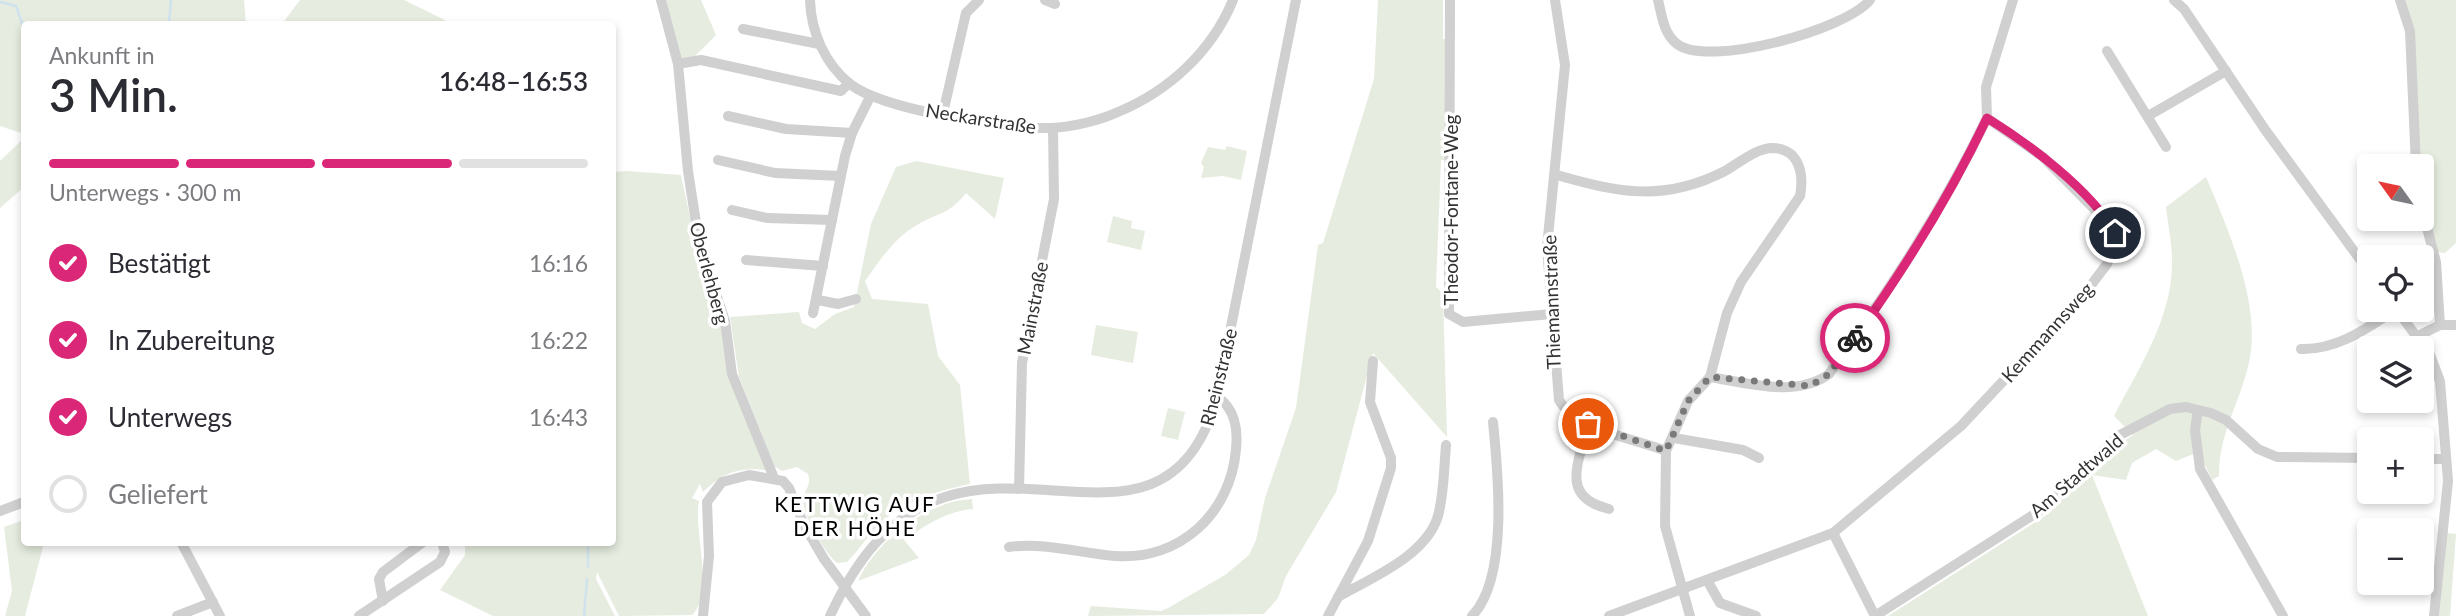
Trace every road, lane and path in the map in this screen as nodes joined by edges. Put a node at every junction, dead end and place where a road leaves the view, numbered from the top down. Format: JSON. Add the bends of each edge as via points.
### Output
{"nodes":[{"id":1,"x":661,"y":0,"type":"edge"},
{"id":2,"x":810,"y":0,"type":"edge"},
{"id":3,"x":979,"y":0,"type":"edge"},
{"id":4,"x":1233,"y":0,"type":"edge"},
{"id":5,"x":1296,"y":0,"type":"edge"},
{"id":6,"x":1450,"y":0,"type":"edge"},
{"id":7,"x":1555,"y":0,"type":"edge"},
{"id":8,"x":1658,"y":0,"type":"edge"},
{"id":9,"x":1870,"y":0,"type":"edge"},
{"id":10,"x":2013,"y":0,"type":"edge"},
{"id":11,"x":2175,"y":0,"type":"edge"},
{"id":12,"x":2400,"y":0,"type":"edge"},
{"id":13,"x":743,"y":29,"type":"dead end"},
{"id":14,"x":819,"y":44,"type":"junction"},
{"id":15,"x":2106,"y":51,"type":"dead end"},
{"id":16,"x":678,"y":64,"type":"junction"},
{"id":17,"x":2226,"y":71,"type":"junction"},
{"id":18,"x":849,"y":83,"type":"junction"},
{"id":19,"x":870,"y":97,"type":"junction"},
{"id":20,"x":943,"y":113,"type":"junction"},
{"id":21,"x":728,"y":116,"type":"dead end"},
{"id":22,"x":2148,"y":116,"type":"junction"},
{"id":23,"x":1987,"y":118,"type":"junction"},
{"id":24,"x":1053,"y":128,"type":"junction"},
{"id":25,"x":852,"y":132,"type":"junction"},
{"id":26,"x":2166,"y":147,"type":"dead end"},
{"id":27,"x":2415,"y":154,"type":"edge"},
{"id":28,"x":718,"y":160,"type":"dead end"},
{"id":29,"x":1557,"y":175,"type":"junction"},
{"id":30,"x":840,"y":176,"type":"junction"},
{"id":31,"x":732,"y":210,"type":"dead end"},
{"id":32,"x":832,"y":220,"type":"junction"},
{"id":33,"x":2428,"y":231,"type":"edge"},
{"id":34,"x":2357,"y":255,"type":"edge"},
{"id":35,"x":746,"y":260,"type":"dead end"},
{"id":36,"x":823,"y":265,"type":"junction"},
{"id":37,"x":856,"y":299,"type":"dead end"},
{"id":38,"x":818,"y":300,"type":"junction"},
{"id":39,"x":813,"y":313,"type":"dead end"},
{"id":40,"x":1552,"y":314,"type":"junction"},
{"id":41,"x":2376,"y":322,"type":"edge"},
{"id":42,"x":2440,"y":325,"type":"junction"},
{"id":43,"x":2456,"y":325,"type":"edge"},
{"id":44,"x":2418,"y":336,"type":"edge"},
{"id":45,"x":2301,"y":349,"type":"dead end"},
{"id":46,"x":1373,"y":361,"type":"dead end"},
{"id":47,"x":2434,"y":365,"type":"edge"},
{"id":48,"x":1710,"y":377,"type":"junction"},
{"id":49,"x":1217,"y":397,"type":"junction"},
{"id":50,"x":2198,"y":410,"type":"junction"},
{"id":51,"x":1493,"y":422,"type":"dead end"},
{"id":52,"x":1588,"y":424,"type":"junction"},
{"id":53,"x":1674,"y":438,"type":"junction"},
{"id":54,"x":1446,"y":445,"type":"dead end"},
{"id":55,"x":1666,"y":451,"type":"junction"},
{"id":56,"x":1759,"y":458,"type":"dead end"},
{"id":57,"x":2357,"y":458,"type":"edge"},
{"id":58,"x":2434,"y":459,"type":"edge"},
{"id":59,"x":2446,"y":459,"type":"junction"},
{"id":60,"x":774,"y":478,"type":"junction"},
{"id":61,"x":2452,"y":484,"type":"edge"},
{"id":62,"x":1019,"y":489,"type":"junction"},
{"id":63,"x":21,"y":503,"type":"edge"},
{"id":64,"x":1609,"y":509,"type":"dead end"},
{"id":65,"x":0,"y":511,"type":"edge"},
{"id":66,"x":1833,"y":533,"type":"junction"},
{"id":67,"x":183,"y":546,"type":"edge"},
{"id":68,"x":418,"y":546,"type":"edge"},
{"id":69,"x":443,"y":546,"type":"edge"},
{"id":70,"x":1009,"y":547,"type":"dead end"},
{"id":71,"x":1707,"y":580,"type":"junction"},
{"id":72,"x":843,"y":587,"type":"junction"},
{"id":73,"x":1682,"y":589,"type":"junction"},
{"id":74,"x":1338,"y":597,"type":"junction"},
{"id":75,"x":383,"y":601,"type":"junction"},
{"id":76,"x":213,"y":602,"type":"junction"},
{"id":77,"x":1475,"y":615,"type":"edge"},
{"id":78,"x":177,"y":616,"type":"edge"},
{"id":79,"x":220,"y":616,"type":"edge"},
{"id":80,"x":359,"y":616,"type":"edge"},
{"id":81,"x":703,"y":616,"type":"edge"},
{"id":82,"x":830,"y":616,"type":"edge"},
{"id":83,"x":866,"y":616,"type":"edge"},
{"id":84,"x":1328,"y":616,"type":"edge"},
{"id":85,"x":1609,"y":616,"type":"edge"},
{"id":86,"x":1690,"y":616,"type":"edge"},
{"id":87,"x":1756,"y":616,"type":"edge"},
{"id":88,"x":1875,"y":616,"type":"edge"},
{"id":89,"x":2283,"y":616,"type":"edge"},
{"id":90,"x":2434,"y":616,"type":"edge"}],
"edges":[{"from":1,"to":16,"type":"street","name":"Oberlehberg"},
{"from":2,"to":14,"type":"street","name":"Neckarstraße"},
{"from":3,"to":20,"type":"street","via":[[966,13]]},
{"from":4,"to":24,"type":"street","name":"Neckarstraße","via":[[1202,53],[1149,97],[1117,113]]},
{"from":5,"to":49,"type":"street","name":"Rheinstraße"},
{"from":6,"to":40,"type":"street","name":"Theodor-Fontane-Weg","via":[[1449,314],[1464,322]]},
{"from":7,"to":29,"type":"street","name":"Thiemannstraße","via":[[1566,65]]},
{"from":8,"to":9,"type":"street","via":[[1670,37],[1678,45],[1703,52],[1739,49],[1819,28],[1849,16]]},
{"from":10,"to":23,"type":"street","via":[[1986,87]]},
{"from":11,"to":17,"type":"street"},
{"from":12,"to":27,"type":"street","via":[[2410,32]]},
{"from":13,"to":14,"type":"street"},
{"from":14,"to":18,"type":"street","name":"Neckarstraße"},
{"from":15,"to":22,"type":"street"},
{"from":16,"to":18,"type":"street","via":[[701,60],[841,91]]},
{"from":16,"to":60,"type":"street","name":"Oberlehberg","via":[[699,242],[725,321],[732,374]]},
{"from":17,"to":22,"type":"street"},
{"from":17,"to":34,"type":"street"},
{"from":18,"to":19,"type":"street","name":"Neckarstraße"},
{"from":19,"to":20,"type":"street","name":"Neckarstraße"},
{"from":19,"to":25,"type":"street"},
{"from":20,"to":24,"type":"street","name":"Neckarstraße"},
{"from":21,"to":25,"type":"street","via":[[786,128]]},
{"from":22,"to":26,"type":"street"},
{"from":23,"to":48,"type":"street","via":[[1903,269],[1829,374],[1810,386],[1797,387]]},
{"from":23,"to":66,"type":"street","name":"Kemmannsweg","via":[[2072,183],[2111,226],[2118,240],[2116,248],[2082,297],[1961,426]]},
{"from":24,"to":62,"type":"street","name":"Mainstraße","via":[[1054,199],[1020,384]]},
{"from":25,"to":30,"type":"street"},
{"from":28,"to":30,"type":"street","via":[[775,173]]},
{"from":29,"to":40,"type":"street","name":"Thiemannstraße","via":[[1547,247]]},
{"from":29,"to":48,"type":"street","via":[[1634,193],[1693,185],[1762,149],[1784,150],[1798,162],[1803,182],[1800,196],[1741,282],[1727,313]]},
{"from":30,"to":32,"type":"street"},
{"from":31,"to":32,"type":"street","via":[[767,218]]},
{"from":32,"to":36,"type":"street"},
{"from":33,"to":42,"type":"street","via":[[2436,262]]},
{"from":35,"to":36,"type":"street"},
{"from":36,"to":38,"type":"street"},
{"from":37,"to":38,"type":"street","via":[[838,304]]},
{"from":38,"to":39,"type":"street"},
{"from":40,"to":52,"type":"street","name":"Thiemannstraße","via":[[1559,400],[1564,410]]},
{"from":41,"to":45,"type":"street","via":[[2321,350]]},
{"from":42,"to":43,"type":"street"},
{"from":42,"to":44,"type":"street"},
{"from":46,"to":74,"type":"street","via":[[1370,402],[1391,468],[1368,541]]},
{"from":47,"to":59,"type":"street","via":[[2440,381]]},
{"from":48,"to":53,"type":"street","via":[[1688,401]]},
{"from":49,"to":62,"type":"street","name":"Rheinstraße","via":[[1206,430],[1191,453],[1148,485],[1102,495]]},
{"from":49,"to":70,"type":"street","via":[[1231,411],[1237,443],[1235,465],[1220,502],[1192,535],[1154,553],[1134,556],[1031,544]]},
{"from":50,"to":57,"type":"street","name":"Am Stadtwald","via":[[2226,420],[2258,449],[2277,457]]},
{"from":50,"to":88,"type":"street","name":"Am Stadtwald","via":[[2170,409],[2118,436],[2044,508]]},
{"from":50,"to":89,"type":"street","via":[[2195,430],[2200,469]]},
{"from":51,"to":77,"type":"street","via":[[1497,549],[1493,575]]},
{"from":52,"to":55,"type":"street","name":"Thiemannstraße"},
{"from":52,"to":64,"type":"street","via":[[1576,486],[1590,505]]},
{"from":53,"to":55,"type":"street"},
{"from":53,"to":56,"type":"street","via":[[1743,450]]},
{"from":54,"to":74,"type":"street","via":[[1438,514],[1430,531],[1409,554]]},
{"from":55,"to":73,"type":"street","via":[[1665,526]]},
{"from":58,"to":59,"type":"street"},
{"from":59,"to":61,"type":"street"},
{"from":60,"to":72,"type":"street","via":[[793,485],[804,525]]},
{"from":60,"to":81,"type":"street","via":[[734,477],[710,495]]},
{"from":61,"to":90,"type":"street"},
{"from":62,"to":72,"type":"street","name":"Rheinstraße","via":[[945,497],[903,518],[865,554]]},
{"from":63,"to":65,"type":"street"},
{"from":66,"to":71,"type":"street","name":"Kemmannsweg"},
{"from":66,"to":88,"type":"street"},
{"from":67,"to":76,"type":"street"},
{"from":68,"to":75,"type":"street","via":[[383,572],[379,579]]},
{"from":69,"to":75,"type":"street","via":[[440,562]]},
{"from":71,"to":73,"type":"street","name":"Kemmannsweg"},
{"from":71,"to":87,"type":"street","via":[[1720,603]]},
{"from":72,"to":82,"type":"street","name":"Rheinstraße"},
{"from":72,"to":83,"type":"street"},
{"from":73,"to":85,"type":"street","name":"Kemmannsweg"},
{"from":73,"to":86,"type":"street"},
{"from":74,"to":84,"type":"street"},
{"from":75,"to":80,"type":"street"},
{"from":76,"to":78,"type":"street"},
{"from":76,"to":79,"type":"street"}]}
